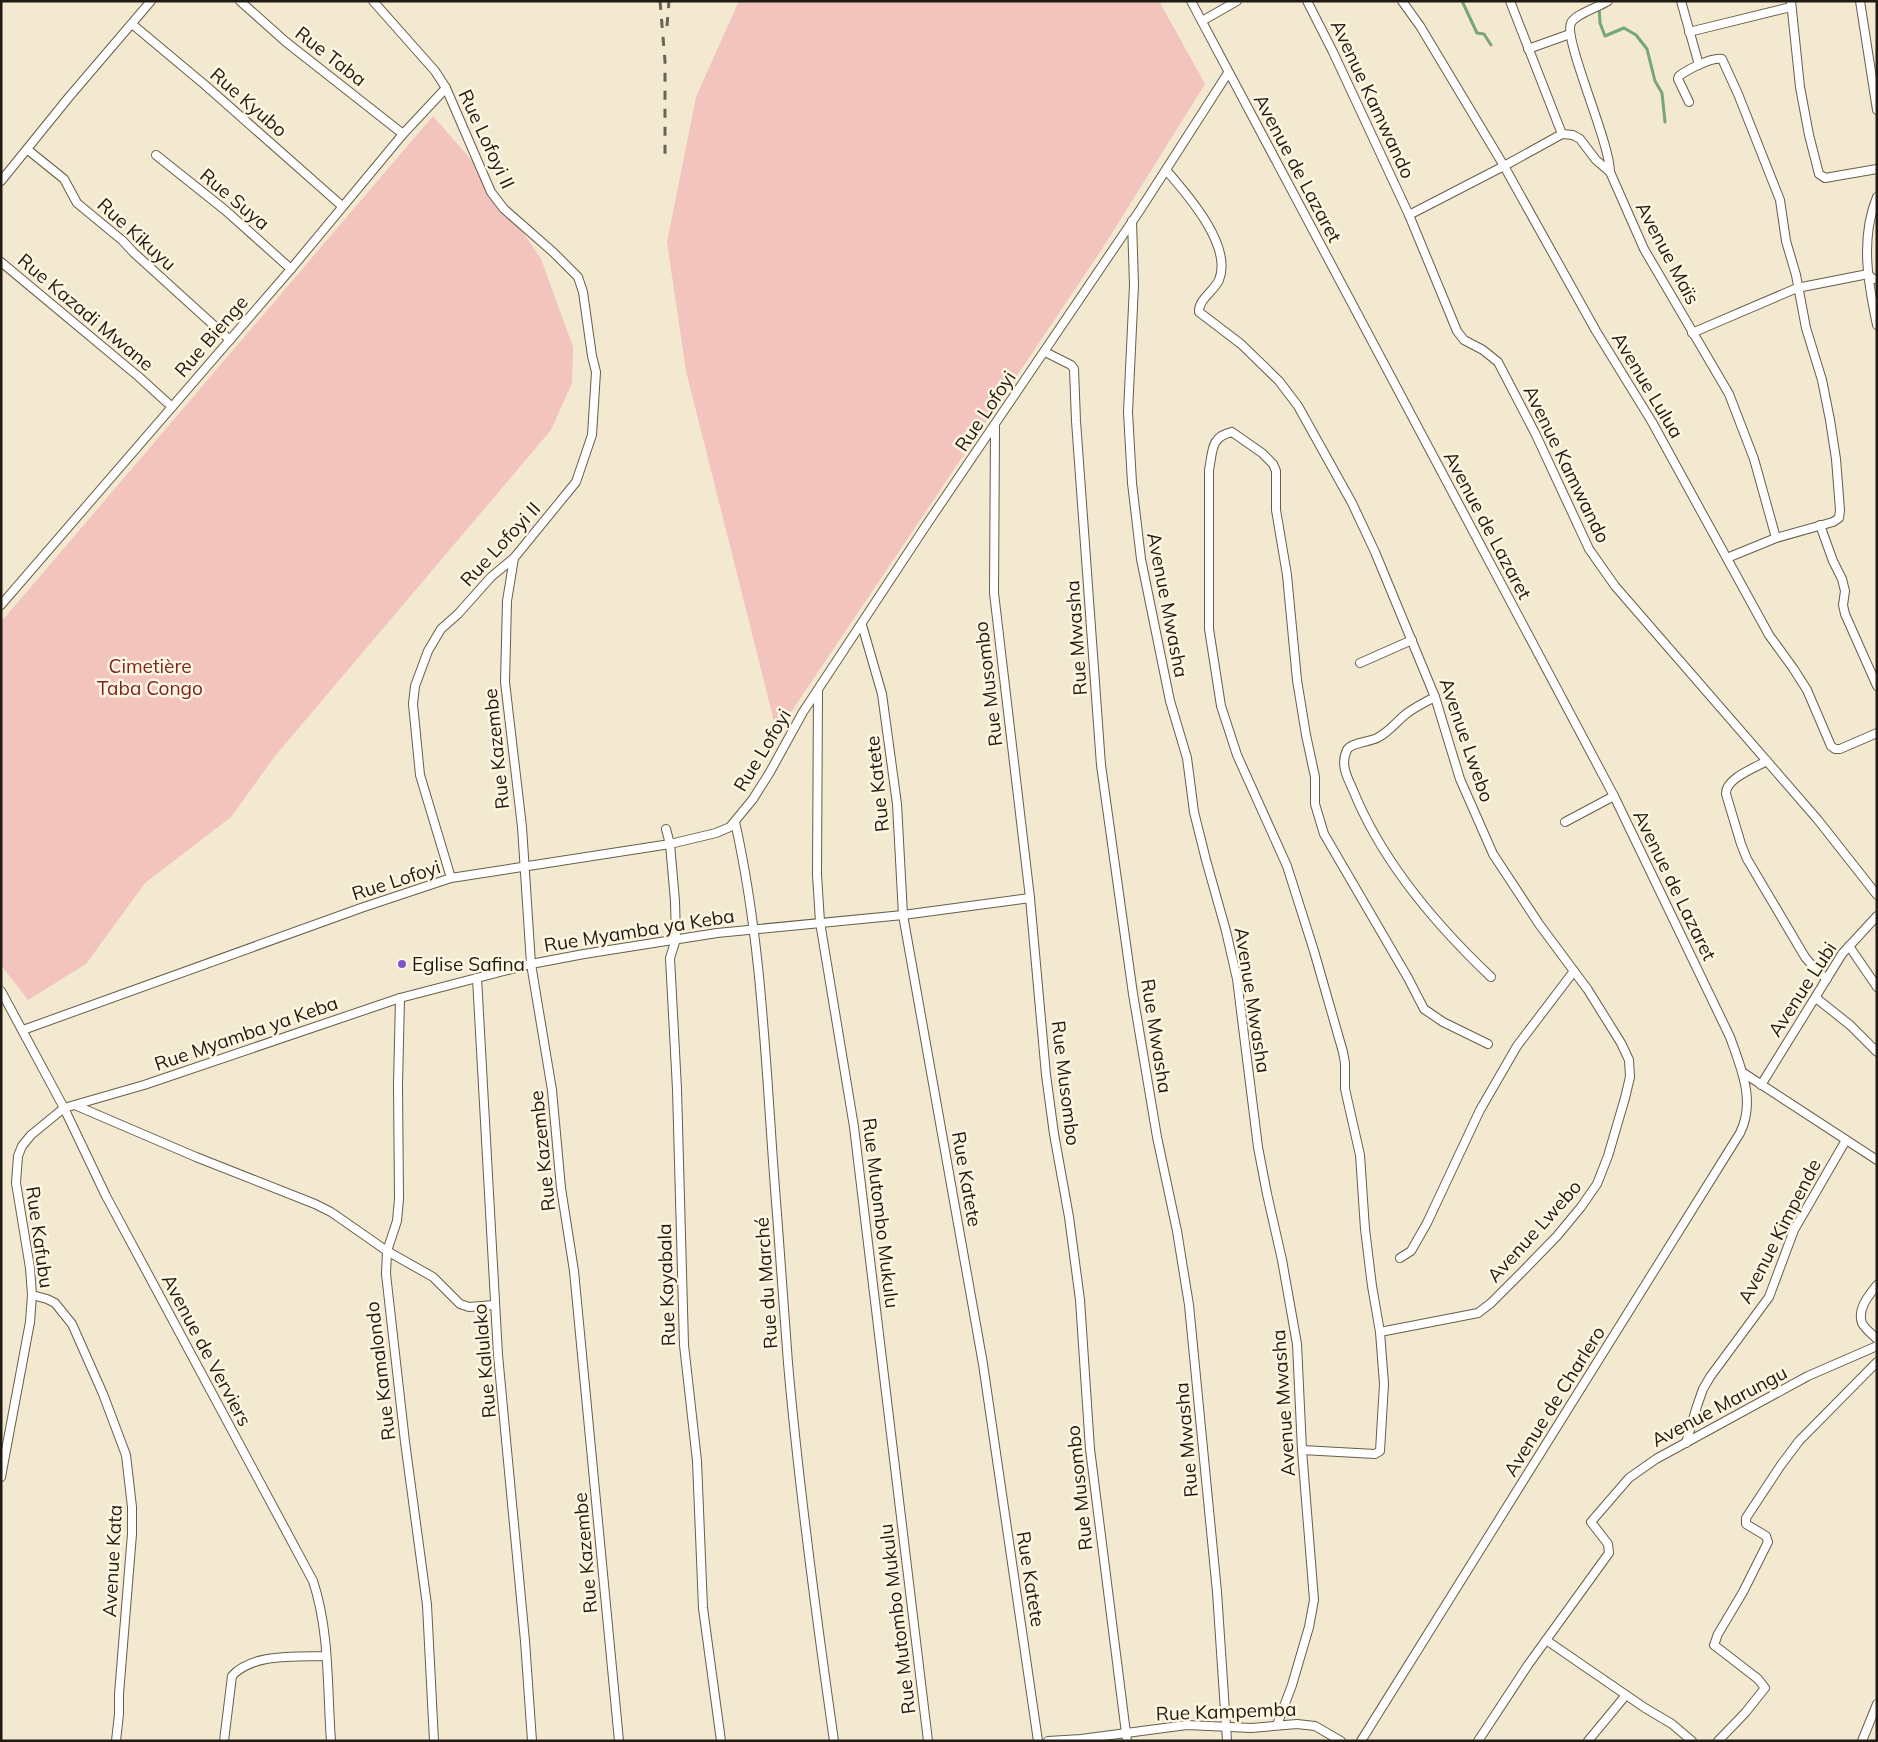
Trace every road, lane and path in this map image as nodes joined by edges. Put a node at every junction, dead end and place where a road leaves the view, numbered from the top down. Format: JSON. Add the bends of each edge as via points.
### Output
{"nodes":[{"id":1,"x":151,"y":1,"type":"edge"},
{"id":2,"x":240,"y":1,"type":"edge"},
{"id":3,"x":373,"y":1,"type":"edge"},
{"id":4,"x":1191,"y":1,"type":"edge"},
{"id":5,"x":1237,"y":1,"type":"edge"},
{"id":6,"x":1307,"y":1,"type":"edge"},
{"id":7,"x":1402,"y":1,"type":"edge"},
{"id":8,"x":1510,"y":1,"type":"edge"},
{"id":9,"x":1608,"y":1,"type":"edge"},
{"id":10,"x":1681,"y":1,"type":"edge"},
{"id":11,"x":1860,"y":1,"type":"edge"},
{"id":12,"x":1791,"y":4,"type":"edge"},
{"id":13,"x":1202,"y":21,"type":"junction"},
{"id":14,"x":132,"y":24,"type":"junction"},
{"id":15,"x":1689,"y":32,"type":"junction"},
{"id":16,"x":1570,"y":34,"type":"junction"},
{"id":17,"x":1528,"y":49,"type":"junction"},
{"id":18,"x":1699,"y":65,"type":"junction"},
{"id":19,"x":1228,"y":73,"type":"junction"},
{"id":20,"x":446,"y":88,"type":"junction"},
{"id":21,"x":1689,"y":102,"type":"dead end"},
{"id":22,"x":1877,"y":110,"type":"edge"},
{"id":23,"x":403,"y":134,"type":"junction"},
{"id":24,"x":1562,"y":134,"type":"junction"},
{"id":25,"x":28,"y":150,"type":"junction"},
{"id":26,"x":156,"y":155,"type":"dead end"},
{"id":27,"x":1504,"y":166,"type":"junction"},
{"id":28,"x":1877,"y":169,"type":"edge"},
{"id":29,"x":1166,"y":170,"type":"junction"},
{"id":30,"x":1610,"y":172,"type":"junction"},
{"id":31,"x":1,"y":181,"type":"edge"},
{"id":32,"x":1877,"y":197,"type":"edge"},
{"id":33,"x":342,"y":206,"type":"junction"},
{"id":34,"x":1410,"y":215,"type":"junction"},
{"id":35,"x":1132,"y":221,"type":"junction"},
{"id":36,"x":1,"y":262,"type":"edge"},
{"id":37,"x":291,"y":269,"type":"junction"},
{"id":38,"x":1868,"y":274,"type":"junction"},
{"id":39,"x":1877,"y":279,"type":"edge"},
{"id":40,"x":1797,"y":288,"type":"junction"},
{"id":41,"x":1877,"y":325,"type":"edge"},
{"id":42,"x":1692,"y":333,"type":"junction"},
{"id":43,"x":230,"y":340,"type":"junction"},
{"id":44,"x":1045,"y":352,"type":"junction"},
{"id":45,"x":172,"y":407,"type":"junction"},
{"id":46,"x":995,"y":427,"type":"junction"},
{"id":47,"x":1820,"y":525,"type":"junction"},
{"id":48,"x":1776,"y":538,"type":"junction"},
{"id":49,"x":514,"y":558,"type":"junction"},
{"id":50,"x":1727,"y":558,"type":"junction"},
{"id":51,"x":1,"y":605,"type":"edge"},
{"id":52,"x":862,"y":625,"type":"junction"},
{"id":53,"x":1412,"y":640,"type":"junction"},
{"id":54,"x":1360,"y":663,"type":"dead end"},
{"id":55,"x":1877,"y":686,"type":"edge"},
{"id":56,"x":818,"y":690,"type":"junction"},
{"id":57,"x":1436,"y":697,"type":"junction"},
{"id":58,"x":1877,"y":733,"type":"edge"},
{"id":59,"x":1767,"y":761,"type":"junction"},
{"id":60,"x":1614,"y":796,"type":"junction"},
{"id":61,"x":735,"y":822,"type":"junction"},
{"id":62,"x":1565,"y":822,"type":"dead end"},
{"id":63,"x":666,"y":829,"type":"dead end"},
{"id":64,"x":670,"y":844,"type":"junction"},
{"id":65,"x":525,"y":868,"type":"junction"},
{"id":66,"x":451,"y":878,"type":"junction"},
{"id":67,"x":1877,"y":895,"type":"edge"},
{"id":68,"x":1030,"y":898,"type":"junction"},
{"id":69,"x":903,"y":915,"type":"junction"},
{"id":70,"x":1877,"y":916,"type":"edge"},
{"id":71,"x":820,"y":922,"type":"junction"},
{"id":72,"x":754,"y":928,"type":"junction"},
{"id":73,"x":676,"y":939,"type":"junction"},
{"id":74,"x":1849,"y":946,"type":"junction"},
{"id":75,"x":531,"y":964,"type":"junction"},
{"id":76,"x":1574,"y":971,"type":"junction"},
{"id":77,"x":1491,"y":977,"type":"dead end"},
{"id":78,"x":477,"y":978,"type":"junction"},
{"id":79,"x":1827,"y":978,"type":"junction"},
{"id":80,"x":1877,"y":987,"type":"edge"},
{"id":81,"x":1,"y":990,"type":"edge"},
{"id":82,"x":400,"y":998,"type":"junction"},
{"id":83,"x":1816,"y":998,"type":"junction"},
{"id":84,"x":23,"y":1030,"type":"junction"},
{"id":85,"x":1488,"y":1044,"type":"dead end"},
{"id":86,"x":1877,"y":1052,"type":"edge"},
{"id":87,"x":1742,"y":1072,"type":"junction"},
{"id":88,"x":1761,"y":1085,"type":"junction"},
{"id":89,"x":76,"y":1106,"type":"junction"},
{"id":90,"x":64,"y":1108,"type":"junction"},
{"id":91,"x":1846,"y":1140,"type":"junction"},
{"id":92,"x":1877,"y":1160,"type":"edge"},
{"id":93,"x":386,"y":1251,"type":"junction"},
{"id":94,"x":1400,"y":1258,"type":"dead end"},
{"id":95,"x":1877,"y":1285,"type":"edge"},
{"id":96,"x":32,"y":1295,"type":"junction"},
{"id":97,"x":494,"y":1305,"type":"junction"},
{"id":98,"x":1380,"y":1332,"type":"junction"},
{"id":99,"x":1877,"y":1338,"type":"edge"},
{"id":100,"x":1877,"y":1346,"type":"edge"},
{"id":101,"x":1877,"y":1362,"type":"edge"},
{"id":102,"x":1686,"y":1443,"type":"junction"},
{"id":103,"x":1302,"y":1450,"type":"junction"},
{"id":104,"x":1,"y":1477,"type":"edge"},
{"id":105,"x":1546,"y":1640,"type":"junction"},
{"id":106,"x":326,"y":1656,"type":"junction"},
{"id":107,"x":1626,"y":1695,"type":"junction"},
{"id":108,"x":1877,"y":1704,"type":"edge"},
{"id":109,"x":1277,"y":1724,"type":"junction"},
{"id":110,"x":1226,"y":1725,"type":"junction"},
{"id":111,"x":1126,"y":1737,"type":"edge"},
{"id":112,"x":116,"y":1741,"type":"edge"},
{"id":113,"x":224,"y":1741,"type":"edge"},
{"id":114,"x":330,"y":1741,"type":"edge"},
{"id":115,"x":434,"y":1741,"type":"edge"},
{"id":116,"x":532,"y":1741,"type":"edge"},
{"id":117,"x":619,"y":1741,"type":"edge"},
{"id":118,"x":721,"y":1741,"type":"edge"},
{"id":119,"x":834,"y":1741,"type":"edge"},
{"id":120,"x":928,"y":1741,"type":"edge"},
{"id":121,"x":1038,"y":1741,"type":"edge"},
{"id":122,"x":1048,"y":1741,"type":"edge"},
{"id":123,"x":1227,"y":1741,"type":"edge"},
{"id":124,"x":1341,"y":1741,"type":"edge"},
{"id":125,"x":1361,"y":1741,"type":"edge"},
{"id":126,"x":1478,"y":1741,"type":"edge"},
{"id":127,"x":1588,"y":1741,"type":"edge"},
{"id":128,"x":1692,"y":1741,"type":"edge"},
{"id":129,"x":1718,"y":1741,"type":"edge"},
{"id":130,"x":1862,"y":1741,"type":"edge"}],
"edges":[{"from":1,"to":14,"type":"street"},
{"from":2,"to":23,"type":"street","name":"Rue Taba","via":[[286,42]]},
{"from":3,"to":20,"type":"street","name":"Rue Lofoyi II"},
{"from":4,"to":13,"type":"street","name":"Avenue de Lazaret"},
{"from":5,"to":13,"type":"street"},
{"from":6,"to":34,"type":"street","name":"Avenue Kamwando"},
{"from":7,"to":27,"type":"street","name":"Avenue Lulua"},
{"from":8,"to":17,"type":"street"},
{"from":9,"to":16,"type":"street","via":[[1574,19]]},
{"from":10,"to":15,"type":"street"},
{"from":11,"to":22,"type":"street"},
{"from":12,"to":15,"type":"street"},
{"from":12,"to":28,"type":"street","via":[[1800,87],[1819,174],[1825,178]]},
{"from":13,"to":19,"type":"street","name":"Avenue de Lazaret"},
{"from":14,"to":25,"type":"street"},
{"from":14,"to":33,"type":"street","name":"Rue Kyubo"},
{"from":15,"to":18,"type":"street"},
{"from":16,"to":17,"type":"street"},
{"from":16,"to":30,"type":"street"},
{"from":17,"to":24,"type":"street"},
{"from":18,"to":21,"type":"street","via":[[1678,78]]},
{"from":18,"to":40,"type":"street","via":[[1718,58],[1725,64],[1778,192]]},
{"from":19,"to":29,"type":"street","name":"Rue Lofoyi"},
{"from":19,"to":60,"type":"street","name":"Avenue de Lazaret"},
{"from":20,"to":23,"type":"street","name":"Rue Bienge"},
{"from":20,"to":49,"type":"street","name":"Rue Lofoyi II","via":[[490,192],[504,209],[578,276],[584,292],[596,372],[592,435],[576,482]]},
{"from":23,"to":33,"type":"street","name":"Rue Bienge"},
{"from":24,"to":27,"type":"street"},
{"from":24,"to":30,"type":"street","name":"Avenue Maïs","via":[[1580,139]]},
{"from":25,"to":31,"type":"street"},
{"from":25,"to":43,"type":"street","name":"Rue Kikuyu","via":[[64,178],[77,203],[124,241]]},
{"from":26,"to":37,"type":"street","name":"Rue Suya"},
{"from":27,"to":34,"type":"street"},
{"from":27,"to":50,"type":"street","name":"Avenue Lulua"},
{"from":29,"to":35,"type":"street","name":"Rue Lofoyi"},
{"from":29,"to":53,"type":"street","name":"Avenue Lwebo","via":[[1204,220],[1222,264],[1217,283],[1199,306],[1199,312],[1241,344],[1279,381],[1298,406],[1352,503]]},
{"from":30,"to":42,"type":"street","name":"Avenue Maïs","via":[[1644,249]]},
{"from":32,"to":38,"type":"street","via":[[1867,246]]},
{"from":33,"to":37,"type":"street","name":"Rue Bienge"},
{"from":34,"to":59,"type":"street","name":"Avenue Kamwando","via":[[1457,331],[1464,340],[1498,362],[1600,566]]},
{"from":35,"to":44,"type":"street","name":"Rue Lofoyi"},
{"from":35,"to":103,"type":"street","name":"Avenue Mwasha","via":[[1134,285],[1128,412],[1141,559],[1170,701],[1188,764],[1194,812],[1236,979],[1258,1147],[1297,1344]]},
{"from":36,"to":45,"type":"street","name":"Rue Kazadi Mwane"},
{"from":37,"to":43,"type":"street","name":"Rue Bienge"},
{"from":38,"to":39,"type":"street"},
{"from":38,"to":40,"type":"street"},
{"from":38,"to":41,"type":"street"},
{"from":40,"to":42,"type":"street"},
{"from":40,"to":47,"type":"street","via":[[1822,380],[1836,459],[1840,514],[1833,522]]},
{"from":42,"to":48,"type":"street","name":"Avenue Maïs","via":[[1736,408]]},
{"from":43,"to":45,"type":"street","name":"Rue Bienge"},
{"from":44,"to":46,"type":"street","name":"Rue Lofoyi"},
{"from":44,"to":110,"type":"street","name":"Rue Mwasha","via":[[1074,369],[1101,765],[1133,994],[1189,1305],[1217,1592]]},
{"from":45,"to":51,"type":"street","name":"Rue Bienge"},
{"from":46,"to":52,"type":"street","name":"Rue Lofoyi"},
{"from":46,"to":68,"type":"street","name":"Rue Musombo","via":[[994,594]]},
{"from":47,"to":48,"type":"street"},
{"from":47,"to":55,"type":"street","via":[[1842,579],[1845,614]]},
{"from":48,"to":50,"type":"street"},
{"from":49,"to":65,"type":"street","name":"Rue Kazembe","via":[[508,593],[505,682]]},
{"from":49,"to":66,"type":"street","name":"Rue Lofoyi II","via":[[441,629],[428,651],[413,695],[420,775]]},
{"from":50,"to":58,"type":"street","name":"Avenue Lulua","via":[[1769,635],[1807,690],[1833,748],[1840,749]]},
{"from":52,"to":56,"type":"street","name":"Rue Lofoyi"},
{"from":52,"to":69,"type":"street","name":"Rue Katete","via":[[882,694],[897,804]]},
{"from":53,"to":54,"type":"street"},
{"from":53,"to":57,"type":"street","name":"Avenue Lwebo"},
{"from":56,"to":61,"type":"street","name":"Rue Lofoyi","via":[[770,772]]},
{"from":56,"to":71,"type":"street","name":"Rue Mutombo Mukulu","via":[[817,875]]},
{"from":57,"to":76,"type":"street","name":"Avenue Lwebo","via":[[1460,779],[1493,854]]},
{"from":57,"to":77,"type":"street","via":[[1413,709],[1379,737],[1348,748],[1343,761],[1376,838],[1418,898],[1458,946]]},
{"from":59,"to":67,"type":"street","name":"Avenue Kamwando"},
{"from":59,"to":79,"type":"street","via":[[1730,782],[1726,794],[1747,859],[1805,957]]},
{"from":60,"to":62,"type":"street"},
{"from":60,"to":87,"type":"street","name":"Avenue de Lazaret","via":[[1730,1037]]},
{"from":61,"to":64,"type":"street","name":"Rue Lofoyi","via":[[716,833]]},
{"from":61,"to":72,"type":"street","name":"Rue du Marché"},
{"from":63,"to":64,"type":"street","name":"Rue Kayabala"},
{"from":64,"to":65,"type":"street","name":"Rue Lofoyi"},
{"from":64,"to":73,"type":"street","name":"Rue Kayabala"},
{"from":65,"to":66,"type":"street","name":"Rue Lofoyi"},
{"from":65,"to":75,"type":"street","name":"Rue Kazembe"},
{"from":66,"to":84,"type":"street","name":"Rue Lofoyi"},
{"from":68,"to":69,"type":"street","name":"Rue Myamba ya Keba"},
{"from":68,"to":111,"type":"street","name":"Rue Musombo","via":[[1046,1075],[1080,1300],[1090,1450]]},
{"from":69,"to":71,"type":"street","name":"Rue Myamba ya Keba"},
{"from":69,"to":121,"type":"street","name":"Rue Katete","via":[[983,1364]]},
{"from":70,"to":74,"type":"street","name":"Avenue Lubi"},
{"from":71,"to":72,"type":"street","name":"Rue Myamba ya Keba"},
{"from":71,"to":120,"type":"street","name":"Rue Mutombo Mukulu","via":[[854,1127]]},
{"from":72,"to":73,"type":"street","name":"Rue Myamba ya Keba"},
{"from":72,"to":119,"type":"street","name":"Rue du Marché","via":[[768,1074],[788,1364],[810,1569]]},
{"from":73,"to":75,"type":"street","name":"Rue Myamba ya Keba"},
{"from":73,"to":118,"type":"street","name":"Rue Kayabala","via":[[670,958],[684,1345],[697,1461],[703,1608]]},
{"from":74,"to":79,"type":"street","name":"Avenue Lubi"},
{"from":74,"to":80,"type":"street"},
{"from":75,"to":78,"type":"street","name":"Rue Myamba ya Keba"},
{"from":75,"to":117,"type":"street","name":"Rue Kazembe","via":[[552,1090],[561,1188],[574,1271]]},
{"from":76,"to":94,"type":"street","via":[[1517,1046],[1480,1110],[1423,1230],[1411,1251]]},
{"from":76,"to":98,"type":"street","name":"Avenue Lwebo","via":[[1621,1043],[1630,1065],[1625,1098],[1597,1184],[1557,1236],[1484,1309],[1473,1315]]},
{"from":78,"to":82,"type":"street","name":"Rue Myamba ya Keba"},
{"from":78,"to":97,"type":"street","name":"Rue Kalulako"},
{"from":79,"to":83,"type":"street","name":"Avenue Lubi"},
{"from":81,"to":84,"type":"street","name":"Avenue de Verviers"},
{"from":82,"to":89,"type":"street","name":"Rue Myamba ya Keba"},
{"from":82,"to":93,"type":"street","name":"Rue Kamalondo","via":[[399,1198],[397,1221]]},
{"from":83,"to":86,"type":"street"},
{"from":83,"to":88,"type":"street","name":"Avenue Lubi"},
{"from":84,"to":90,"type":"street","name":"Avenue de Verviers"},
{"from":85,"to":98,"type":"street","via":[[1424,1009],[1324,834],[1315,804],[1315,776],[1297,680],[1287,575],[1276,510],[1277,479],[1273,464],[1262,453],[1232,432],[1224,434],[1216,439],[1213,446],[1209,470],[1209,629],[1221,706],[1237,755],[1287,866],[1343,1052],[1345,1090],[1360,1155],[1365,1229]]},
{"from":87,"to":88,"type":"street"},
{"from":87,"to":125,"type":"street","name":"Avenue de Charlero","via":[[1748,1107],[1740,1133]]},
{"from":88,"to":91,"type":"street"},
{"from":89,"to":90,"type":"street","name":"Rue Myamba ya Keba"},
{"from":89,"to":93,"type":"street","via":[[315,1204]]},
{"from":90,"to":96,"type":"street","name":"Rue Kafubu","via":[[31,1135],[18,1156],[16,1183]]},
{"from":90,"to":106,"type":"street","name":"Avenue de Verviers","via":[[106,1196],[313,1581],[321,1605]]},
{"from":91,"to":92,"type":"street"},
{"from":91,"to":102,"type":"street","name":"Avenue Kimpende","via":[[1794,1230],[1768,1297],[1703,1389]]},
{"from":93,"to":97,"type":"street","via":[[433,1277],[460,1304],[469,1307]]},
{"from":93,"to":115,"type":"street","name":"Rue Kamalondo","via":[[387,1292],[428,1605]]},
{"from":95,"to":99,"type":"street","via":[[1861,1312],[1862,1323]]},
{"from":96,"to":104,"type":"street","name":"Rue Kafubu","via":[[30,1322]]},
{"from":96,"to":112,"type":"street","name":"Avenue Kata","via":[[55,1303],[72,1324],[126,1455],[132,1534]]},
{"from":97,"to":116,"type":"street","name":"Rue Kalulako"},
{"from":98,"to":103,"type":"street","via":[[1384,1384],[1380,1451],[1375,1454]]},
{"from":100,"to":102,"type":"street","name":"Avenue Marungu","via":[[1808,1376]]},
{"from":101,"to":129,"type":"street","via":[[1799,1441],[1746,1520],[1746,1524],[1766,1536],[1768,1542],[1714,1645],[1758,1678],[1765,1688]]},
{"from":102,"to":105,"type":"street","name":"Avenue Marungu","via":[[1650,1462],[1629,1478],[1594,1518],[1591,1523],[1608,1544],[1609,1552]]},
{"from":103,"to":109,"type":"street","name":"Avenue Mwasha","via":[[1314,1600],[1292,1685]]},
{"from":105,"to":107,"type":"street"},
{"from":105,"to":126,"type":"street"},
{"from":106,"to":113,"type":"street","via":[[273,1658],[238,1669],[232,1676]]},
{"from":106,"to":114,"type":"street","name":"Avenue de Verviers"},
{"from":107,"to":127,"type":"street"},
{"from":107,"to":128,"type":"street","via":[[1672,1724]]},
{"from":108,"to":130,"type":"street"},
{"from":109,"to":110,"type":"street","name":"Rue Kampemba","via":[[1251,1728]]},
{"from":109,"to":124,"type":"street","name":"Rue Kampemba","via":[[1310,1725]]},
{"from":110,"to":111,"type":"street","name":"Rue Kampemba","via":[[1171,1726]]},
{"from":110,"to":123,"type":"street","name":"Rue Mwasha"},
{"from":111,"to":122,"type":"street","name":"Rue Kampemba"}]}
